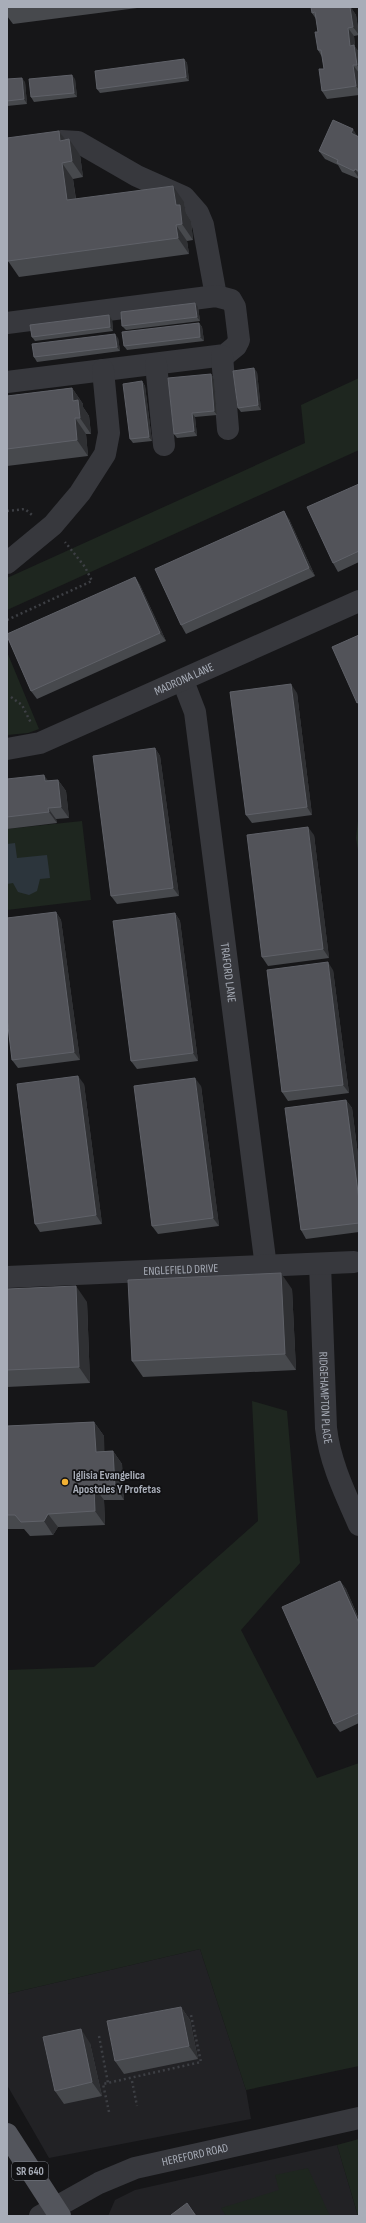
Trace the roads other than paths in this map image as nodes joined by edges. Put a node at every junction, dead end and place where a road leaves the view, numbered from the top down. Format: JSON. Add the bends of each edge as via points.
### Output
{"nodes":[{"id":1,"x":61,"y":141,"type":"edge"},
{"id":2,"x":216,"y":296,"type":"junction"},
{"id":3,"x":7,"y":323,"type":"edge"},
{"id":4,"x":222,"y":356,"type":"junction"},
{"id":5,"x":156,"y":364,"type":"junction"},
{"id":6,"x":103,"y":370,"type":"junction"},
{"id":7,"x":7,"y":382,"type":"edge"},
{"id":8,"x":228,"y":429,"type":"dead end"},
{"id":9,"x":164,"y":445,"type":"dead end"},
{"id":10,"x":7,"y":564,"type":"edge"},
{"id":11,"x":359,"y":601,"type":"edge"},
{"id":12,"x":183,"y":681,"type":"junction"},
{"id":13,"x":7,"y":749,"type":"edge"},
{"id":14,"x":354,"y":1262,"type":"dead end"},
{"id":15,"x":320,"y":1264,"type":"junction"},
{"id":16,"x":266,"y":1267,"type":"junction"},
{"id":17,"x":7,"y":1277,"type":"edge"},
{"id":18,"x":359,"y":1525,"type":"edge"},
{"id":19,"x":359,"y":2118,"type":"edge"},
{"id":20,"x":7,"y":2134,"type":"edge"},
{"id":21,"x":51,"y":2213,"type":"edge"}],
"edges":[{"from":1,"to":2,"type":"street","via":[[78,142],[137,176],[184,197],[198,213],[203,225]]},
{"from":2,"to":3,"type":"street"},
{"from":2,"to":4,"type":"street","via":[[230,300],[235,307],[238,340],[232,352]]},
{"from":4,"to":5,"type":"street"},
{"from":4,"to":8,"type":"street"},
{"from":5,"to":6,"type":"street"},
{"from":5,"to":9,"type":"street"},
{"from":6,"to":7,"type":"street"},
{"from":6,"to":10,"type":"street","via":[[109,432],[105,454],[80,493],[52,525]]},
{"from":11,"to":12,"type":"street","name":"MADRONA LANE"},
{"from":12,"to":13,"type":"street","name":"MADRONA LANE","via":[[40,743]]},
{"from":12,"to":16,"type":"street","name":"TRAFORD LANE","via":[[194,712]]},
{"from":14,"to":15,"type":"street","name":"ENGLEFIELD DRIVE"},
{"from":15,"to":16,"type":"street","name":"ENGLEFIELD DRIVE"},
{"from":15,"to":18,"type":"street","name":"RIDGEHAMPTON PLACE","via":[[328,1446],[337,1476]]},
{"from":16,"to":17,"type":"street","name":"ENGLEFIELD DRIVE"},
{"from":19,"to":21,"type":"street","name":"HEREFORD ROAD","via":[[135,2168],[99,2183]]},
{"from":20,"to":21,"type":"main road","number":"SR 640"}]}
